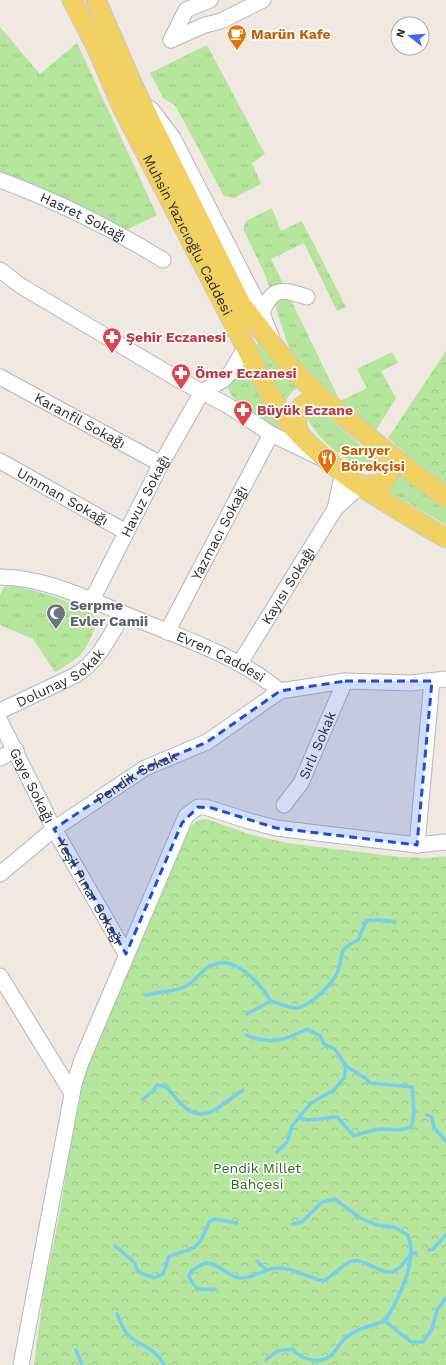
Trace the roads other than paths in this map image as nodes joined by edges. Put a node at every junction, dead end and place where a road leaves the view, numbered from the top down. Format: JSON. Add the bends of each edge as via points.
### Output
{"nodes":[{"id":1,"x":72,"y":0,"type":"edge"},
{"id":2,"x":96,"y":0,"type":"edge"},
{"id":3,"x":263,"y":0,"type":"edge"},
{"id":4,"x":208,"y":1,"type":"edge"},
{"id":5,"x":135,"y":90,"type":"junction"},
{"id":6,"x":0,"y":180,"type":"edge"},
{"id":7,"x":163,"y":260,"type":"dead end"},
{"id":8,"x":0,"y":270,"type":"edge"},
{"id":9,"x":307,"y":297,"type":"dead end"},
{"id":10,"x":262,"y":312,"type":"junction"},
{"id":11,"x":274,"y":345,"type":"junction"},
{"id":12,"x":245,"y":348,"type":"junction"},
{"id":13,"x":0,"y":377,"type":"edge"},
{"id":14,"x":223,"y":380,"type":"junction"},
{"id":15,"x":202,"y":392,"type":"junction"},
{"id":16,"x":324,"y":400,"type":"junction"},
{"id":17,"x":227,"y":406,"type":"junction"},
{"id":18,"x":271,"y":434,"type":"junction"},
{"id":19,"x":300,"y":436,"type":"junction"},
{"id":20,"x":388,"y":454,"type":"junction"},
{"id":21,"x":325,"y":459,"type":"junction"},
{"id":22,"x":0,"y":461,"type":"edge"},
{"id":23,"x":161,"y":464,"type":"junction"},
{"id":24,"x":344,"y":472,"type":"junction"},
{"id":25,"x":361,"y":485,"type":"junction"},
{"id":26,"x":446,"y":498,"type":"edge"},
{"id":27,"x":335,"y":508,"type":"junction"},
{"id":28,"x":126,"y":532,"type":"junction"},
{"id":29,"x":446,"y":538,"type":"edge"},
{"id":30,"x":0,"y":577,"type":"edge"},
{"id":31,"x":92,"y":600,"type":"junction"},
{"id":32,"x":123,"y":614,"type":"junction"},
{"id":33,"x":167,"y":632,"type":"junction"},
{"id":34,"x":240,"y":663,"type":"junction"},
{"id":35,"x":439,"y":680,"type":"edge"},
{"id":36,"x":345,"y":682,"type":"junction"},
{"id":37,"x":280,"y":691,"type":"junction"},
{"id":38,"x":0,"y":711,"type":"edge"},
{"id":39,"x":0,"y":721,"type":"edge"},
{"id":40,"x":16,"y":750,"type":"junction"},
{"id":41,"x":0,"y":758,"type":"edge"},
{"id":42,"x":284,"y":805,"type":"dead end"},
{"id":43,"x":54,"y":829,"type":"junction"},
{"id":44,"x":446,"y":842,"type":"edge"},
{"id":45,"x":417,"y":844,"type":"junction"},
{"id":46,"x":0,"y":874,"type":"edge"},
{"id":47,"x":126,"y":954,"type":"junction"},
{"id":48,"x":0,"y":976,"type":"edge"},
{"id":49,"x":72,"y":1093,"type":"junction"},
{"id":50,"x":21,"y":1365,"type":"edge"}],
"edges":[{"from":1,"to":12,"type":"main road","name":"Muhsin Yazıcıoğlu Caddesi","via":[[96,46],[123,109]]},
{"from":2,"to":5,"type":"main road","name":"Muhsin Yazıcıoğlu Caddesi"},
{"from":3,"to":4,"type":"street","via":[[221,21],[171,40],[186,10]]},
{"from":5,"to":10,"type":"street","via":[[173,138]]},
{"from":5,"to":11,"type":"main road","name":"Muhsin Yazıcıoğlu Caddesi","via":[[241,304]]},
{"from":6,"to":7,"type":"street","name":"Hasret Sokağı","via":[[78,213]]},
{"from":8,"to":15,"type":"street","via":[[21,286]]},
{"from":9,"to":10,"type":"street","via":[[288,291],[278,291],[267,299]]},
{"from":10,"to":11,"type":"street"},
{"from":11,"to":16,"type":"main road","name":"Muhsin Yazıcıoğlu Caddesi","via":[[292,368]]},
{"from":12,"to":14,"type":"street"},
{"from":12,"to":19,"type":"main road","name":"Muhsin Yazıcıoğlu Caddesi","via":[[276,406]]},
{"from":13,"to":23,"type":"street","name":"Karanfil Sokağı"},
{"from":14,"to":15,"type":"street"},
{"from":14,"to":17,"type":"street"},
{"from":15,"to":17,"type":"street"},
{"from":15,"to":23,"type":"street","name":"Havuz Sokağı"},
{"from":16,"to":19,"type":"main road","via":[[311,401],[301,406],[296,418]]},
{"from":16,"to":20,"type":"main road","name":"Muhsin Yazıcıoğlu Caddesi"},
{"from":17,"to":18,"type":"street"},
{"from":18,"to":21,"type":"street"},
{"from":18,"to":33,"type":"street","name":"Yazmacı Sokağı"},
{"from":19,"to":21,"type":"main road","name":"Muhsin Yazıcıoğlu Caddesi"},
{"from":20,"to":25,"type":"main road","via":[[390,470],[384,482]]},
{"from":20,"to":26,"type":"main road","name":"Muhsin Yazıcıoğlu Caddesi"},
{"from":21,"to":24,"type":"main road","name":"Muhsin Yazıcıoğlu Caddesi"},
{"from":22,"to":28,"type":"street","name":"Umman Sokağı"},
{"from":23,"to":28,"type":"street","name":"Havuz Sokağı"},
{"from":24,"to":25,"type":"main road","name":"Muhsin Yazıcıoğlu Caddesi"},
{"from":24,"to":27,"type":"street"},
{"from":25,"to":27,"type":"street"},
{"from":25,"to":29,"type":"main road","name":"Muhsin Yazıcıoğlu Caddesi"},
{"from":27,"to":34,"type":"street","name":"Kayısı Sokağı"},
{"from":28,"to":31,"type":"street","name":"Havuz Sokağı"},
{"from":30,"to":31,"type":"street","name":"Evren Caddesi","via":[[40,582]]},
{"from":31,"to":32,"type":"street","name":"Evren Caddesi"},
{"from":32,"to":33,"type":"street","name":"Evren Caddesi"},
{"from":32,"to":38,"type":"street","name":"Dolunay Sokak","via":[[98,656],[85,669]]},
{"from":33,"to":34,"type":"street","name":"Evren Caddesi"},
{"from":34,"to":37,"type":"street","name":"Evren Caddesi"},
{"from":35,"to":36,"type":"street","name":"Evren Caddesi","via":[[411,683]]},
{"from":35,"to":45,"type":"street"},
{"from":36,"to":37,"type":"street","name":"Evren Caddesi"},
{"from":36,"to":42,"type":"street","name":"Sırlı Sokak","via":[[301,783]]},
{"from":37,"to":43,"type":"street","name":"Pendik Sokak","via":[[207,742],[145,768]]},
{"from":39,"to":40,"type":"street","name":"Gaye Sokağı"},
{"from":40,"to":41,"type":"street"},
{"from":40,"to":43,"type":"street","name":"Gaye Sokağı"},
{"from":43,"to":46,"type":"street","name":"Pendik Sokak"},
{"from":43,"to":47,"type":"street","name":"Yeşil Pınar Sokağı"},
{"from":44,"to":45,"type":"street"},
{"from":45,"to":47,"type":"street","via":[[276,828],[212,808],[198,808],[186,816],[182,824]]},
{"from":47,"to":49,"type":"street","via":[[82,1060]]},
{"from":48,"to":49,"type":"street"},
{"from":49,"to":50,"type":"street"}]}
